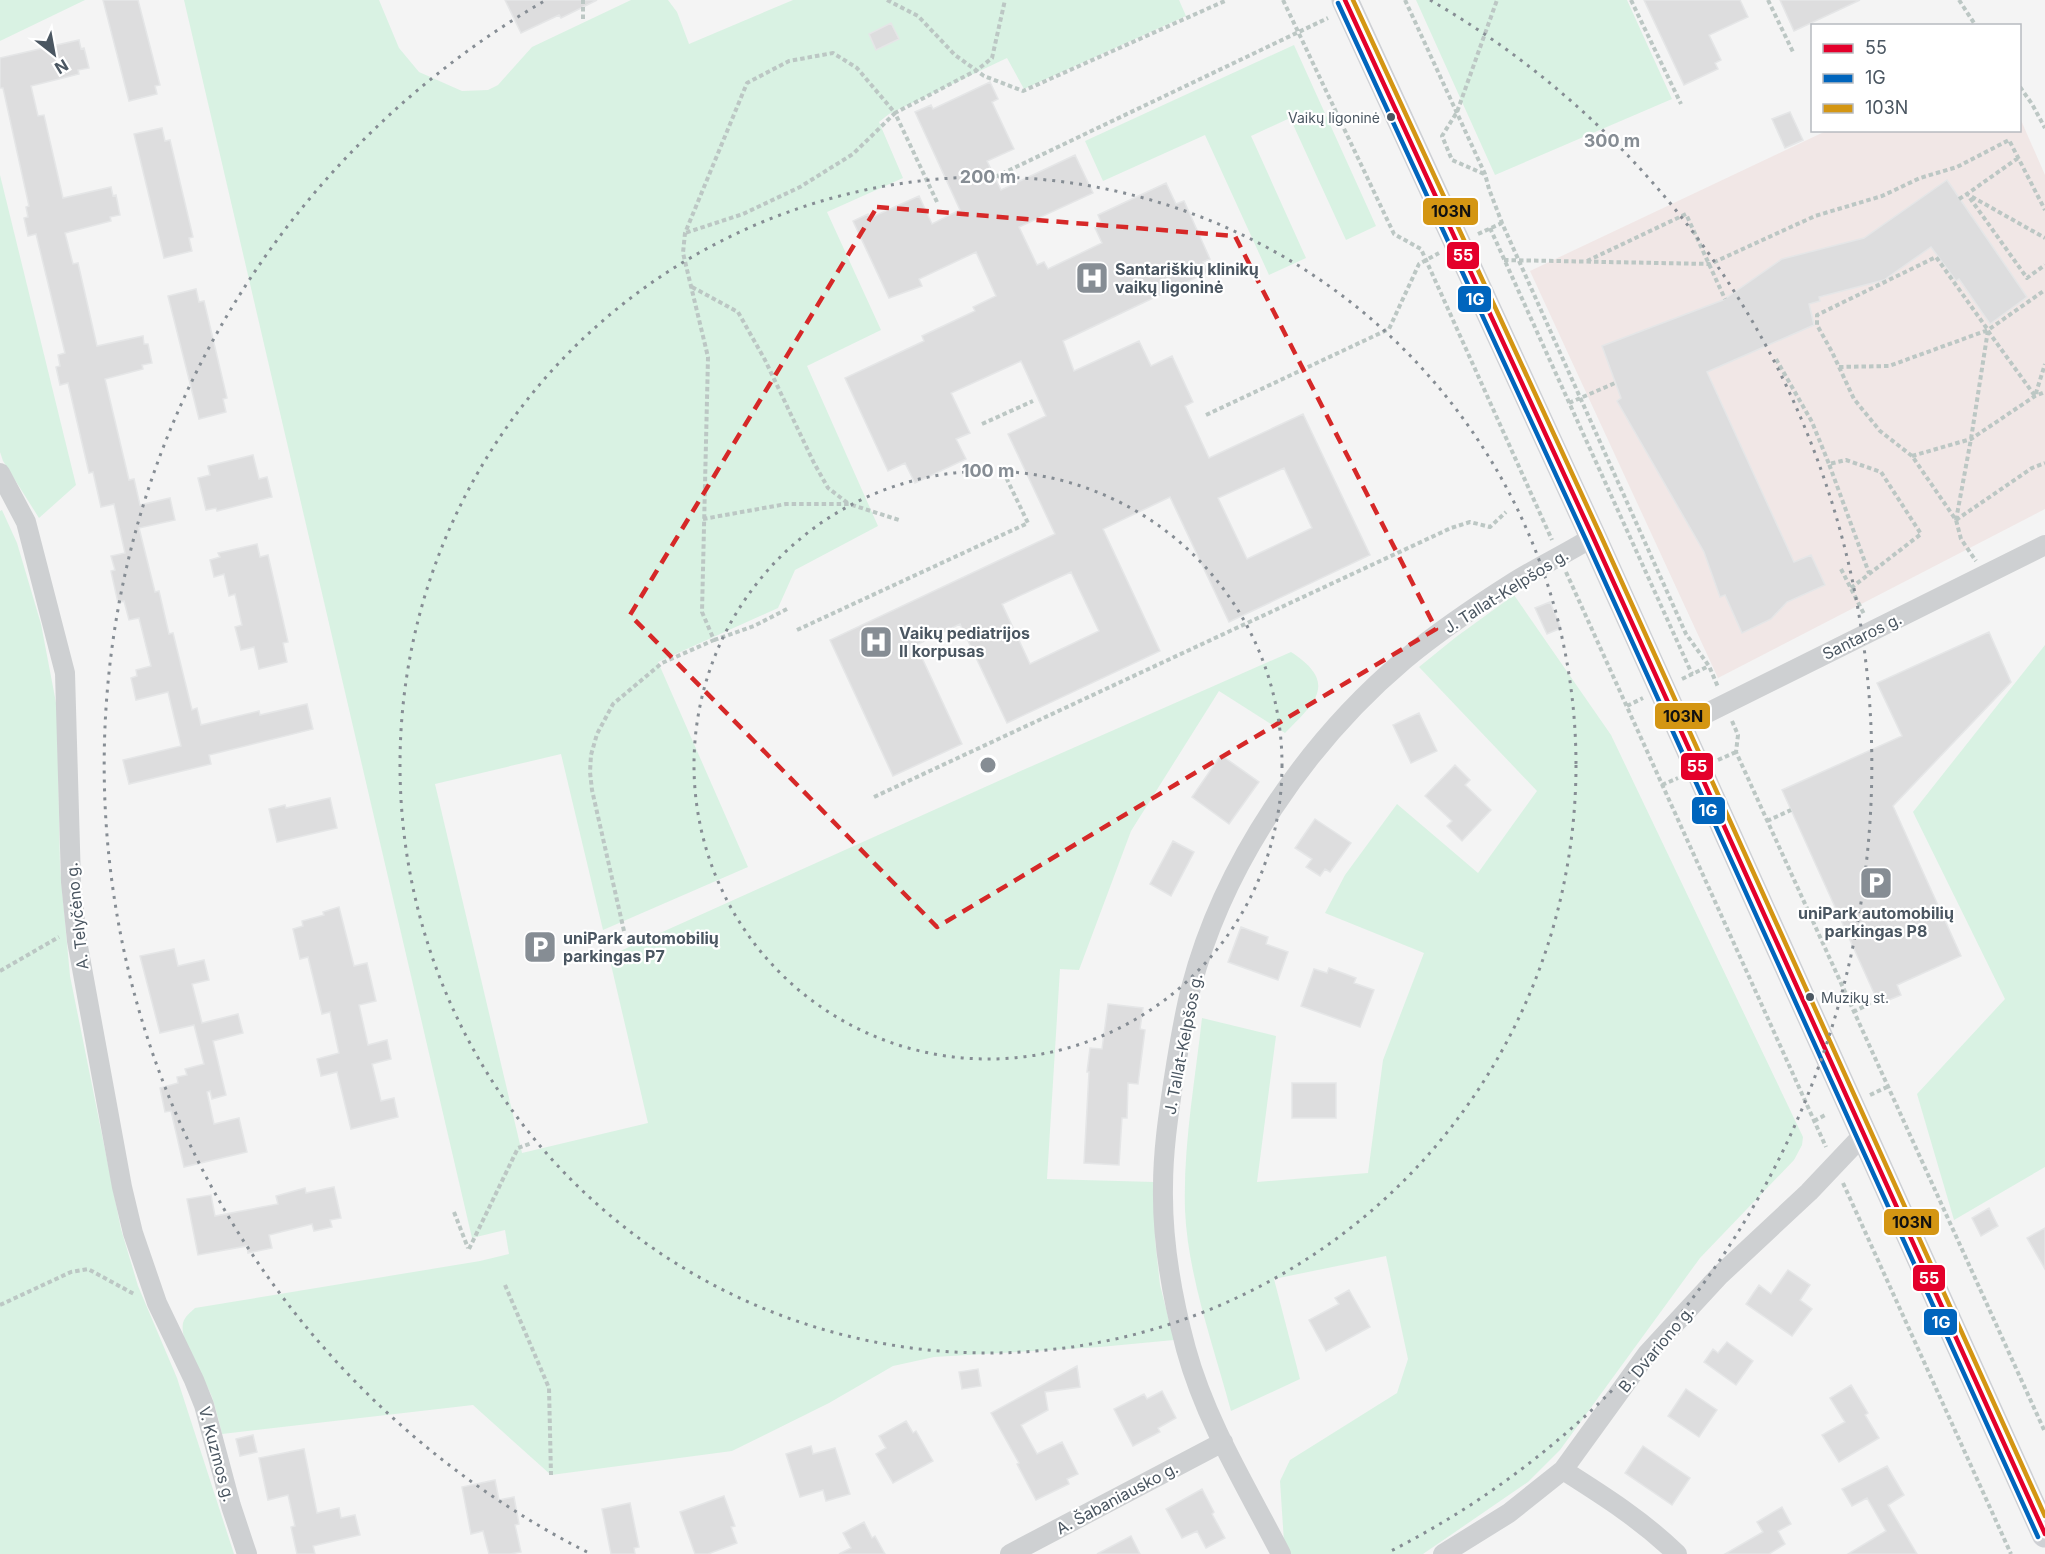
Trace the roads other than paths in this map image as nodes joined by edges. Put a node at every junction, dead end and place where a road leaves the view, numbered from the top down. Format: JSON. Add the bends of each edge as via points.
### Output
{"nodes":[{"id":1,"x":1337,"y":9,"type":"edge"},
{"id":2,"x":0,"y":473,"type":"edge"},
{"id":3,"x":1593,"y":537,"type":"junction"},
{"id":4,"x":2045,"y":545,"type":"edge"},
{"id":5,"x":1679,"y":727,"type":"junction"},
{"id":6,"x":1863,"y":1135,"type":"junction"},
{"id":7,"x":182,"y":1356,"type":"joint"},
{"id":8,"x":1223,"y":1442,"type":"junction"},
{"id":9,"x":1563,"y":1470,"type":"junction"},
{"id":10,"x":2045,"y":1534,"type":"edge"},
{"id":11,"x":247,"y":1554,"type":"edge"},
{"id":12,"x":1010,"y":1554,"type":"edge"},
{"id":13,"x":1281,"y":1554,"type":"edge"},
{"id":14,"x":1443,"y":1554,"type":"edge"},
{"id":15,"x":1677,"y":1554,"type":"edge"}],
"edges":[{"from":1,"to":3,"type":"main road"},
{"from":2,"to":7,"type":"street","name":"A. Telyčėno g.","via":[[26,522],[65,673],[75,928],[122,1187],[157,1303]]},
{"from":3,"to":5,"type":"main road"},
{"from":3,"to":8,"type":"street","name":"J. Tallat-Kelpšos g.","via":[[1517,580],[1451,624],[1403,661],[1360,702],[1319,745],[1286,790],[1233,877],[1213,922],[1191,987],[1178,1053],[1162,1188],[1164,1236],[1187,1351]]},
{"from":4,"to":5,"type":"street","name":"Santaros g."},
{"from":5,"to":6,"type":"main road"},
{"from":6,"to":9,"type":"street","name":"B. Dvariono g.","via":[[1719,1276],[1647,1354]]},
{"from":6,"to":10,"type":"main road"},
{"from":7,"to":11,"type":"street","name":"V. Kuzmos g.","via":[[204,1405]]},
{"from":8,"to":12,"type":"street","name":"A. Šabaniausko g."},
{"from":8,"to":13,"type":"street","name":"J. Tallat-Kelpšos g."},
{"from":9,"to":14,"type":"street","name":"B. Dvariono g.","via":[[1509,1513]]},
{"from":9,"to":15,"type":"street","via":[[1620,1505]]}]}
